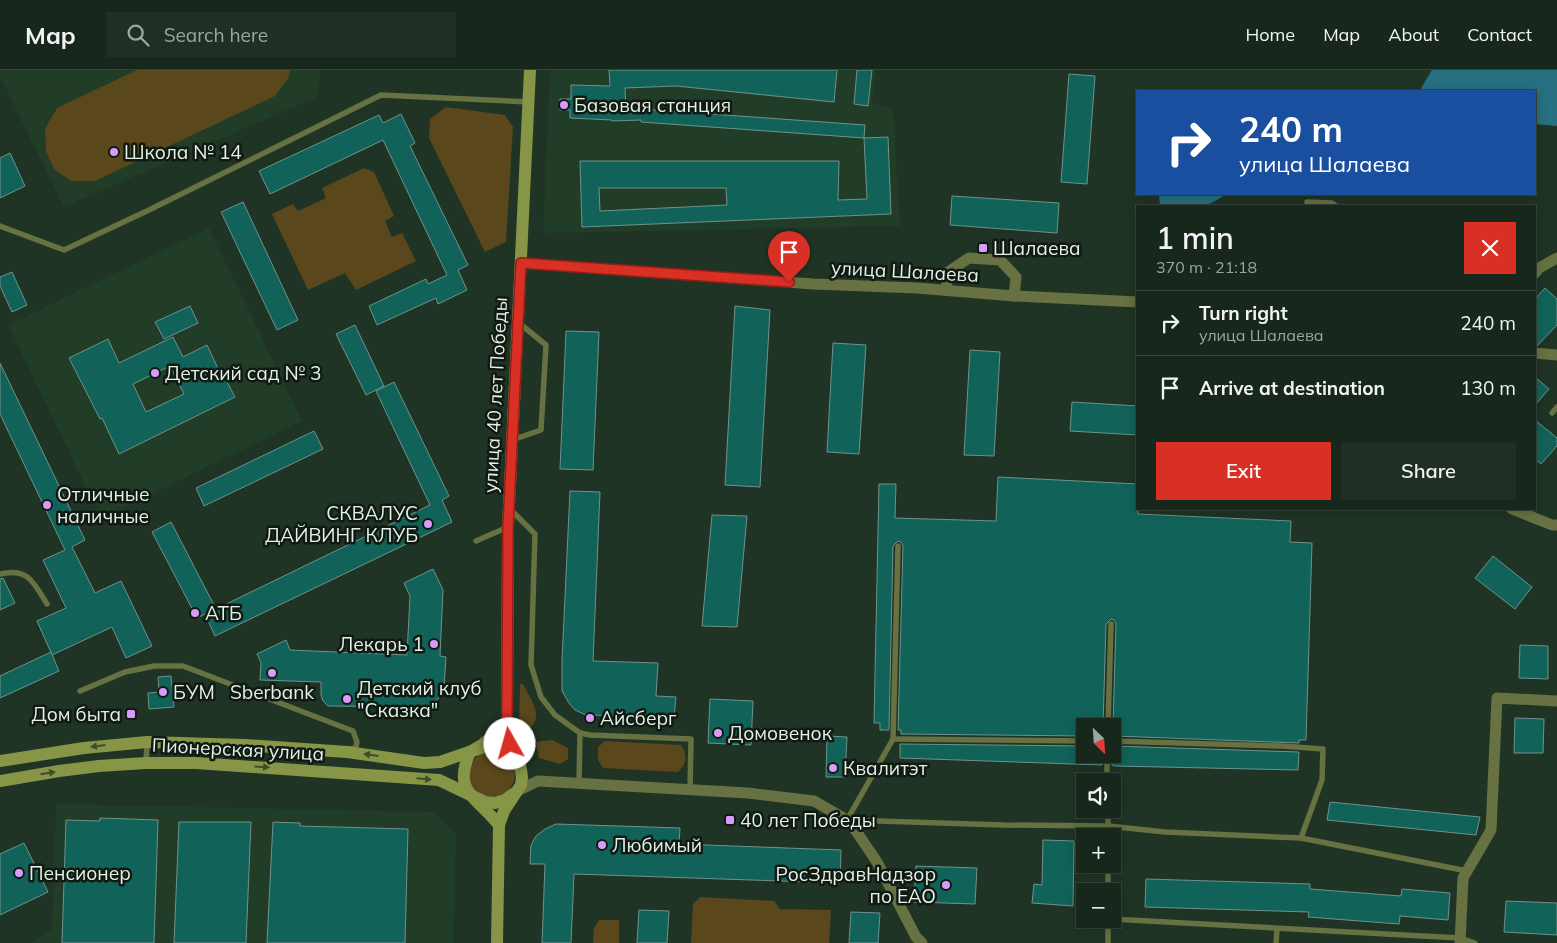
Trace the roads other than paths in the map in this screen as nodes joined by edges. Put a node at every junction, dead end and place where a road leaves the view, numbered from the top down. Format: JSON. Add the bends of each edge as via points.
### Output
{"nodes":[{"id":1,"x":530,"y":70,"type":"edge"},
{"id":2,"x":529,"y":102,"type":"junction"},
{"id":3,"x":1307,"y":202,"type":"dead end"},
{"id":4,"x":1335,"y":205,"type":"edge"},
{"id":5,"x":0,"y":226,"type":"edge"},
{"id":6,"x":1557,"y":258,"type":"edge"},
{"id":7,"x":521,"y":263,"type":"junction"},
{"id":8,"x":1536,"y":272,"type":"edge"},
{"id":9,"x":946,"y":290,"type":"junction"},
{"id":10,"x":1014,"y":296,"type":"junction"},
{"id":11,"x":1136,"y":302,"type":"edge"},
{"id":12,"x":518,"y":322,"type":"junction"},
{"id":13,"x":1536,"y":354,"type":"edge"},
{"id":14,"x":1557,"y":355,"type":"edge"},
{"id":15,"x":1557,"y":407,"type":"edge"},
{"id":16,"x":1552,"y":413,"type":"dead end"},
{"id":17,"x":512,"y":440,"type":"junction"},
{"id":18,"x":509,"y":507,"type":"junction"},
{"id":19,"x":1514,"y":510,"type":"edge"},
{"id":20,"x":1557,"y":525,"type":"edge"},
{"id":21,"x":508,"y":527,"type":"junction"},
{"id":22,"x":476,"y":541,"type":"dead end"},
{"id":23,"x":898,"y":546,"type":"dead end"},
{"id":24,"x":0,"y":574,"type":"edge"},
{"id":25,"x":46,"y":604,"type":"dead end"},
{"id":26,"x":1111,"y":624,"type":"dead end"},
{"id":27,"x":80,"y":691,"type":"dead end"},
{"id":28,"x":1557,"y":701,"type":"edge"},
{"id":29,"x":1108,"y":718,"type":"edge"},
{"id":30,"x":507,"y":723,"type":"junction"},
{"id":31,"x":580,"y":733,"type":"junction"},
{"id":32,"x":893,"y":739,"type":"junction"},
{"id":33,"x":1076,"y":741,"type":"edge"},
{"id":34,"x":1121,"y":741,"type":"edge"},
{"id":35,"x":147,"y":742,"type":"junction"},
{"id":36,"x":347,"y":752,"type":"junction"},
{"id":37,"x":470,"y":752,"type":"junction"},
{"id":38,"x":0,"y":761,"type":"edge"},
{"id":39,"x":146,"y":763,"type":"junction"},
{"id":40,"x":520,"y":764,"type":"junction"},
{"id":41,"x":0,"y":781,"type":"edge"},
{"id":42,"x":538,"y":781,"type":"junction"},
{"id":43,"x":579,"y":783,"type":"junction"},
{"id":44,"x":690,"y":789,"type":"junction"},
{"id":45,"x":517,"y":791,"type":"junction"},
{"id":46,"x":471,"y":795,"type":"junction"},
{"id":47,"x":1108,"y":818,"type":"edge"},
{"id":48,"x":847,"y":820,"type":"junction"},
{"id":49,"x":499,"y":825,"type":"junction"},
{"id":50,"x":1108,"y":826,"type":"junction"},
{"id":51,"x":1301,"y":838,"type":"junction"},
{"id":52,"x":1467,"y":872,"type":"junction"},
{"id":53,"x":1121,"y":920,"type":"edge"},
{"id":54,"x":1109,"y":928,"type":"edge"},
{"id":55,"x":1277,"y":929,"type":"junction"},
{"id":56,"x":1460,"y":941,"type":"edge"},
{"id":57,"x":497,"y":943,"type":"edge"},
{"id":58,"x":922,"y":943,"type":"edge"},
{"id":59,"x":1108,"y":943,"type":"edge"},
{"id":60,"x":1276,"y":943,"type":"edge"},
{"id":61,"x":1475,"y":943,"type":"edge"}],
"edges":[{"from":1,"to":2,"type":"main road","name":"улица 40 лет Победы"},
{"from":2,"to":5,"type":"lane","via":[[381,94],[64,250]]},
{"from":2,"to":7,"type":"main road","name":"улица 40 лет Победы"},
{"from":3,"to":4,"type":"lane"},
{"from":6,"to":8,"type":"street"},
{"from":7,"to":9,"type":"street","name":"улица Шалаева"},
{"from":7,"to":12,"type":"main road","name":"улица 40 лет Победы"},
{"from":9,"to":10,"type":"street","name":"улица Шалаева"},
{"from":9,"to":10,"type":"street","via":[[948,272],[970,258],[1000,260],[1016,276]]},
{"from":10,"to":11,"type":"street","name":"улица Шалаева"},
{"from":12,"to":17,"type":"main road","name":"улица 40 лет Победы"},
{"from":12,"to":17,"type":"lane","via":[[546,345],[541,430]]},
{"from":13,"to":14,"type":"street"},
{"from":15,"to":16,"type":"lane"},
{"from":17,"to":18,"type":"main road","name":"улица 40 лет Победы"},
{"from":18,"to":21,"type":"main road","name":"улица 40 лет Победы"},
{"from":18,"to":31,"type":"lane","via":[[535,534],[531,665],[541,697],[555,715]]},
{"from":19,"to":20,"type":"street"},
{"from":21,"to":22,"type":"lane"},
{"from":21,"to":30,"type":"main road","name":"улица 40 лет Победы"},
{"from":23,"to":32,"type":"lane"},
{"from":24,"to":25,"type":"lane","via":[[19,572],[30,578]]},
{"from":26,"to":29,"type":"lane"},
{"from":27,"to":36,"type":"lane","via":[[125,672],[154,666],[183,666],[352,731],[356,747]]},
{"from":28,"to":52,"type":"street","via":[[1496,698],[1491,830]]},
{"from":30,"to":37,"type":"main road"},
{"from":30,"to":40,"type":"main road","name":"улица 40 лет Победы","via":[[510,744]]},
{"from":31,"to":43,"type":"lane"},
{"from":31,"to":44,"type":"lane","via":[[691,738]]},
{"from":32,"to":33,"type":"lane"},
{"from":32,"to":48,"type":"lane"},
{"from":34,"to":51,"type":"lane","via":[[1323,749],[1322,780]]},
{"from":35,"to":36,"type":"main road","name":"Пионерская улица"},
{"from":35,"to":38,"type":"main road","name":"Пионерская улица","one_way":true},
{"from":35,"to":39,"type":"lane"},
{"from":37,"to":36,"type":"main road","name":"Пионерская улица","one_way":true,"via":[[440,762]]},
{"from":37,"to":40,"type":"main road","via":[[487,746],[497,747],[507,751]]},
{"from":37,"to":46,"type":"main road","via":[[463,774],[464,785]]},
{"from":41,"to":39,"type":"main road","name":"Пионерская улица","one_way":true,"via":[[59,771]]},
{"from":39,"to":46,"type":"main road","name":"Пионерская улица","one_way":true,"via":[[196,763],[439,780]]},
{"from":40,"to":42,"type":"street"},
{"from":40,"to":45,"type":"main road","via":[[522,777]]},
{"from":42,"to":43,"type":"street"},
{"from":42,"to":45,"type":"street"},
{"from":43,"to":44,"type":"street"},
{"from":44,"to":48,"type":"street","via":[[814,801]]},
{"from":45,"to":46,"type":"main road","via":[[495,803]]},
{"from":45,"to":49,"type":"main road"},
{"from":46,"to":49,"type":"main road"},
{"from":47,"to":50,"type":"lane"},
{"from":48,"to":50,"type":"lane"},
{"from":48,"to":58,"type":"street","via":[[876,862]]},
{"from":49,"to":57,"type":"main road"},
{"from":50,"to":51,"type":"lane"},
{"from":51,"to":52,"type":"lane"},
{"from":52,"to":56,"type":"street","via":[[1463,878]]},
{"from":53,"to":55,"type":"lane"},
{"from":54,"to":59,"type":"lane"},
{"from":55,"to":56,"type":"lane"},
{"from":55,"to":60,"type":"lane"},
{"from":56,"to":61,"type":"lane"}]}
